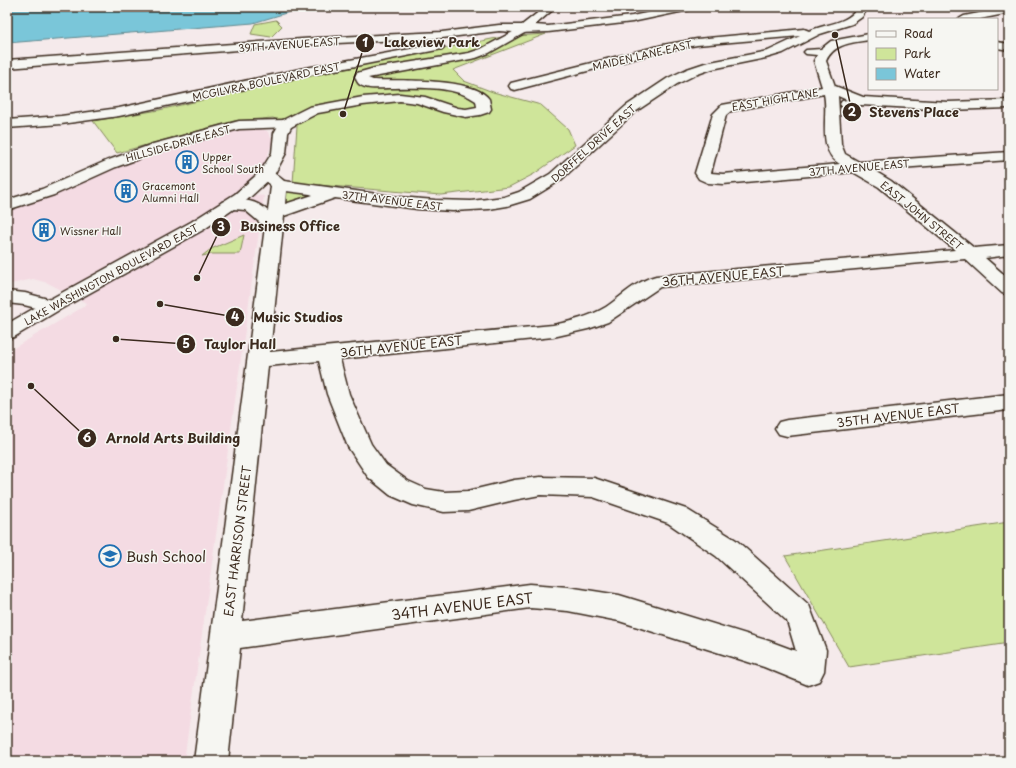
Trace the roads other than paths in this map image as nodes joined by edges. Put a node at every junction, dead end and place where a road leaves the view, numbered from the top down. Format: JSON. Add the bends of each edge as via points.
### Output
{"nodes":[{"id":1,"x":551,"y":7,"type":"edge"},
{"id":2,"x":689,"y":7,"type":"edge"},
{"id":3,"x":863,"y":7,"type":"edge"},
{"id":4,"x":1009,"y":10,"type":"edge"},
{"id":5,"x":969,"y":18,"type":"edge"},
{"id":6,"x":524,"y":29,"type":"junction"},
{"id":7,"x":818,"y":31,"type":"junction"},
{"id":8,"x":868,"y":37,"type":"edge"},
{"id":9,"x":835,"y":43,"type":"junction"},
{"id":10,"x":998,"y":45,"type":"edge"},
{"id":11,"x":1009,"y":47,"type":"edge"},
{"id":12,"x":781,"y":49,"type":"junction"},
{"id":13,"x":824,"y":52,"type":"junction"},
{"id":14,"x":7,"y":64,"type":"edge"},
{"id":15,"x":515,"y":86,"type":"dead end"},
{"id":16,"x":830,"y":90,"type":"junction"},
{"id":17,"x":862,"y":101,"type":"junction"},
{"id":18,"x":1009,"y":104,"type":"edge"},
{"id":19,"x":832,"y":108,"type":"junction"},
{"id":20,"x":7,"y":124,"type":"edge"},
{"id":21,"x":286,"y":124,"type":"junction"},
{"id":22,"x":1009,"y":156,"type":"edge"},
{"id":23,"x":856,"y":167,"type":"junction"},
{"id":24,"x":708,"y":178,"type":"joint"},
{"id":25,"x":273,"y":180,"type":"junction"},
{"id":26,"x":544,"y":186,"type":"joint"},
{"id":27,"x":334,"y":193,"type":"junction"},
{"id":28,"x":7,"y":205,"type":"edge"},
{"id":29,"x":228,"y":205,"type":"junction"},
{"id":30,"x":275,"y":219,"type":"junction"},
{"id":31,"x":1009,"y":250,"type":"edge"},
{"id":32,"x":970,"y":254,"type":"junction"},
{"id":33,"x":1009,"y":289,"type":"edge"},
{"id":34,"x":7,"y":297,"type":"edge"},
{"id":35,"x":52,"y":306,"type":"junction"},
{"id":36,"x":7,"y":333,"type":"edge"},
{"id":37,"x":328,"y":353,"type":"junction"},
{"id":38,"x":258,"y":360,"type":"junction"},
{"id":39,"x":1009,"y":402,"type":"edge"},
{"id":40,"x":787,"y":428,"type":"dead end"},
{"id":41,"x":226,"y":636,"type":"junction"},
{"id":42,"x":211,"y":761,"type":"edge"}],
"edges":[{"from":1,"to":6,"type":"street"},
{"from":2,"to":6,"type":"street","name":"39TH AVENUE EAST","via":[[632,19],[539,30]]},
{"from":3,"to":7,"type":"street","via":[[854,19]]},
{"from":4,"to":5,"type":"street"},
{"from":6,"to":14,"type":"street","name":"39TH AVENUE EAST","via":[[499,28],[442,35],[316,41]]},
{"from":6,"to":20,"type":"street","name":"MCGILVRA BOULEVARD EAST","via":[[119,112]]},
{"from":6,"to":21,"type":"street","via":[[472,56],[361,76],[363,81],[372,84],[461,88],[483,101],[485,106],[481,110],[457,112],[422,100],[389,98],[314,110]]},
{"from":7,"to":12,"type":"street"},
{"from":7,"to":15,"type":"street","name":"MAIDEN LANE EAST","via":[[697,42],[663,48]]},
{"from":8,"to":9,"type":"street","name":"DORFFEL DRIVE EAST"},
{"from":9,"to":12,"type":"street","name":"DORFFEL DRIVE EAST"},
{"from":9,"to":13,"type":"street","name":"DORFFEL DRIVE EAST"},
{"from":10,"to":11,"type":"street"},
{"from":12,"to":13,"type":"street","name":"DORFFEL DRIVE EAST"},
{"from":12,"to":26,"type":"street","name":"DORFFEL DRIVE EAST","via":[[709,66],[666,84],[622,116]]},
{"from":13,"to":16,"type":"street","name":"EAST JOHN STREET","via":[[820,61]]},
{"from":16,"to":17,"type":"street"},
{"from":16,"to":19,"type":"street","name":"EAST JOHN STREET"},
{"from":16,"to":24,"type":"street","name":"EAST HIGH LANE","via":[[727,108],[720,114],[703,173]]},
{"from":17,"to":18,"type":"street","via":[[948,106]]},
{"from":17,"to":19,"type":"street"},
{"from":19,"to":23,"type":"street","name":"EAST JOHN STREET","via":[[832,140],[836,152],[839,157]]},
{"from":21,"to":25,"type":"street","name":"LAKE WASHINGTON BOULEVARD EAST","via":[[281,133]]},
{"from":21,"to":28,"type":"street","name":"HILLSIDE DRIVE EAST","via":[[238,125],[158,147],[111,164],[48,192]]},
{"from":22,"to":23,"type":"street","name":"37TH AVENUE EAST"},
{"from":23,"to":24,"type":"street","name":"37TH AVENUE EAST","via":[[722,179]]},
{"from":23,"to":32,"type":"street","name":"EAST JOHN STREET","via":[[885,184]]},
{"from":25,"to":27,"type":"street","name":"37TH AVENUE EAST"},
{"from":25,"to":29,"type":"street","name":"LAKE WASHINGTON BOULEVARD EAST","via":[[257,184]]},
{"from":25,"to":30,"type":"street","name":"EAST HARRISON STREET"},
{"from":26,"to":27,"type":"street","name":"37TH AVENUE EAST","via":[[519,198],[454,207],[400,203]]},
{"from":27,"to":30,"type":"street","name":"37TH AVENUE EAST"},
{"from":29,"to":30,"type":"street","via":[[246,204],[258,211],[267,222]]},
{"from":29,"to":35,"type":"street","name":"LAKE WASHINGTON BOULEVARD EAST","via":[[197,226]]},
{"from":30,"to":38,"type":"street","name":"EAST HARRISON STREET"},
{"from":31,"to":32,"type":"street","name":"36TH AVENUE EAST"},
{"from":32,"to":33,"type":"street","name":"EAST JOHN STREET"},
{"from":32,"to":37,"type":"street","name":"36TH AVENUE EAST","via":[[656,282],[593,321],[561,329]]},
{"from":34,"to":35,"type":"street"},
{"from":35,"to":36,"type":"street","name":"LAKE WASHINGTON BOULEVARD EAST"},
{"from":37,"to":38,"type":"street","name":"36TH AVENUE EAST"},
{"from":37,"to":41,"type":"street","name":"34TH AVENUE EAST","via":[[338,394],[360,448],[377,471],[399,488],[422,498],[444,502],[468,501],[540,486],[594,488],[677,516],[726,548],[799,614],[811,650],[808,671],[769,655],[618,608],[568,598],[530,596]]},
{"from":38,"to":41,"type":"street","name":"EAST HARRISON STREET"},
{"from":39,"to":40,"type":"street","name":"35TH AVENUE EAST"},
{"from":41,"to":42,"type":"street","name":"EAST HARRISON STREET"}]}
